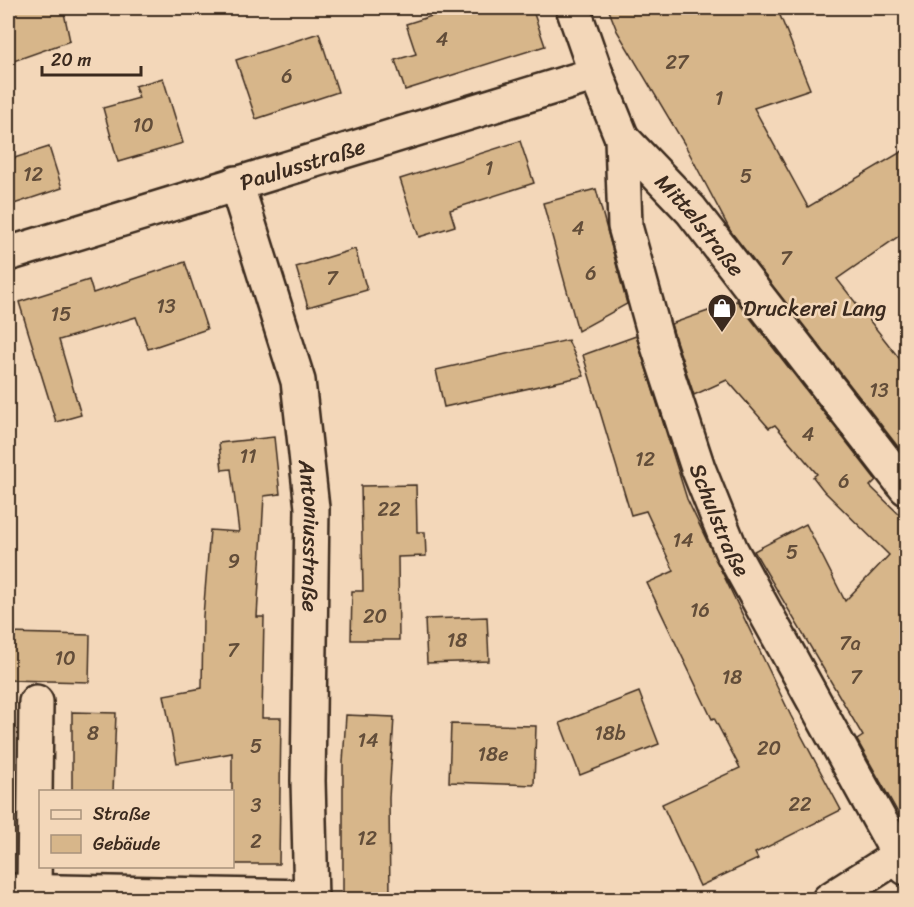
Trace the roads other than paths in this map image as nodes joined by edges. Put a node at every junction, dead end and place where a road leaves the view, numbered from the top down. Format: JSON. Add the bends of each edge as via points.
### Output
{"nodes":[{"id":1,"x":573,"y":8,"type":"edge"},
{"id":2,"x":596,"y":74,"type":"junction"},
{"id":3,"x":622,"y":138,"type":"junction"},
{"id":4,"x":236,"y":183,"type":"junction"},
{"id":5,"x":8,"y":254,"type":"edge"},
{"id":6,"x":906,"y":488,"type":"edge"},
{"id":7,"x":36,"y":702,"type":"dead end"},
{"id":8,"x":902,"y":862,"type":"edge"},
{"id":9,"x":21,"y":891,"type":"edge"},
{"id":10,"x":311,"y":898,"type":"edge"},
{"id":11,"x":829,"y":900,"type":"edge"}],
"edges":[{"from":1,"to":2,"type":"street"},
{"from":2,"to":3,"type":"street"},
{"from":2,"to":4,"type":"street","name":"Paulusstraße"},
{"from":3,"to":6,"type":"street","name":"Mittelstraße","via":[[691,210]]},
{"from":3,"to":8,"type":"street","name":"Schulstraße","via":[[625,226],[658,346],[698,468],[731,550]]},
{"from":4,"to":5,"type":"street","name":"Paulusstraße"},
{"from":4,"to":10,"type":"street","name":"Antoniusstraße","via":[[298,381],[312,508],[308,781]]},
{"from":7,"to":9,"type":"street"},
{"from":8,"to":11,"type":"street"},
{"from":9,"to":10,"type":"street"}]}
